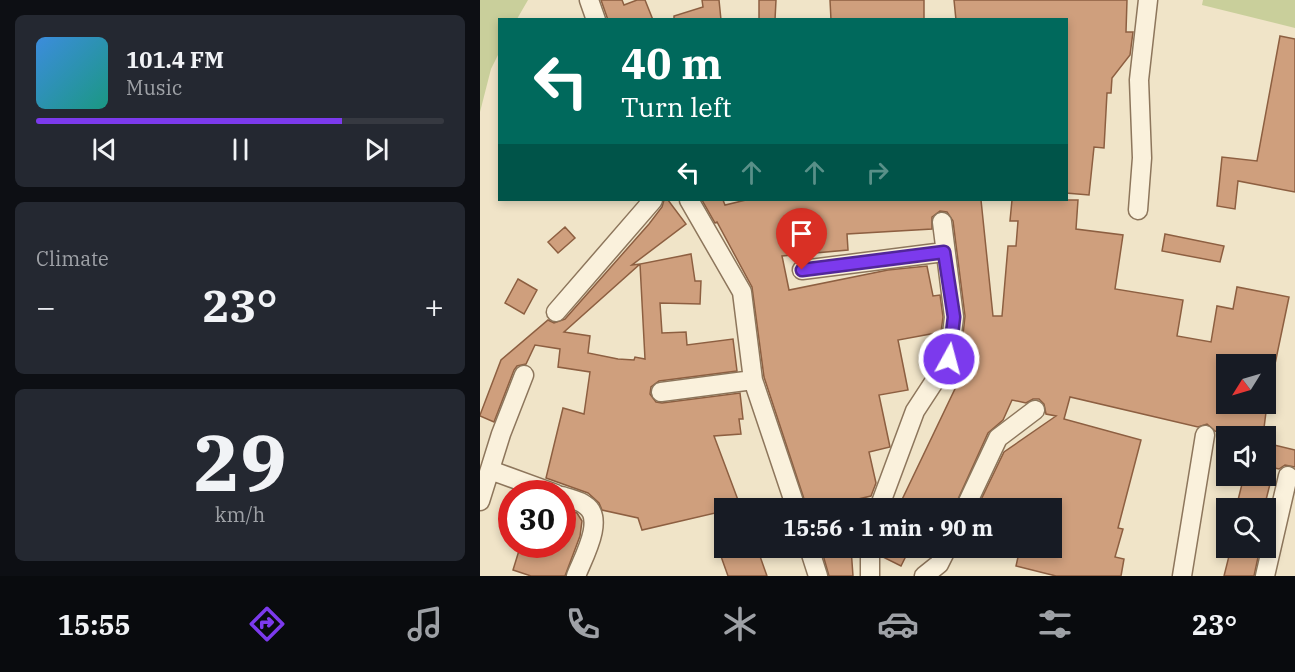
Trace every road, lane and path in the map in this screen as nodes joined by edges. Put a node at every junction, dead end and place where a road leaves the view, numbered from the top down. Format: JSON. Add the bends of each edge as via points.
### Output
{"nodes":[{"id":1,"x":589,"y":0,"type":"edge"},
{"id":2,"x":1148,"y":0,"type":"edge"},
{"id":3,"x":596,"y":18,"type":"edge"},
{"id":4,"x":652,"y":201,"type":"edge"},
{"id":5,"x":690,"y":201,"type":"edge"},
{"id":6,"x":1138,"y":210,"type":"dead end"},
{"id":7,"x":942,"y":222,"type":"dead end"},
{"id":8,"x":944,"y":252,"type":"junction"},
{"id":9,"x":802,"y":270,"type":"dead end"},
{"id":10,"x":556,"y":312,"type":"dead end"},
{"id":11,"x":524,"y":375,"type":"dead end"},
{"id":12,"x":753,"y":380,"type":"junction"},
{"id":13,"x":661,"y":392,"type":"dead end"},
{"id":14,"x":1035,"y":410,"type":"dead end"},
{"id":15,"x":1205,"y":435,"type":"dead end"},
{"id":16,"x":490,"y":470,"type":"junction"},
{"id":17,"x":1288,"y":476,"type":"dead end"},
{"id":18,"x":518,"y":480,"type":"edge"},
{"id":19,"x":793,"y":498,"type":"edge"},
{"id":20,"x":883,"y":498,"type":"edge"},
{"id":21,"x":970,"y":498,"type":"edge"},
{"id":22,"x":480,"y":501,"type":"edge"},
{"id":23,"x":576,"y":501,"type":"edge"},
{"id":24,"x":812,"y":558,"type":"edge"},
{"id":25,"x":870,"y":558,"type":"edge"},
{"id":26,"x":942,"y":558,"type":"edge"},
{"id":27,"x":576,"y":576,"type":"edge"},
{"id":28,"x":818,"y":576,"type":"edge"},
{"id":29,"x":870,"y":576,"type":"edge"},
{"id":30,"x":924,"y":576,"type":"edge"},
{"id":31,"x":1182,"y":576,"type":"edge"},
{"id":32,"x":1265,"y":576,"type":"edge"}],
"edges":[{"from":1,"to":3,"type":"street"},
{"from":2,"to":6,"type":"street","via":[[1139,80],[1142,158]]},
{"from":4,"to":10,"type":"street"},
{"from":5,"to":12,"type":"street","via":[[742,292]]},
{"from":7,"to":8,"type":"street"},
{"from":8,"to":9,"type":"street"},
{"from":8,"to":20,"type":"street","via":[[954,317],[949,359],[915,411]]},
{"from":11,"to":16,"type":"street"},
{"from":12,"to":13,"type":"street"},
{"from":12,"to":19,"type":"street"},
{"from":14,"to":21,"type":"street","via":[[998,438]]},
{"from":15,"to":31,"type":"street"},
{"from":16,"to":18,"type":"street"},
{"from":16,"to":22,"type":"street"},
{"from":17,"to":32,"type":"street"},
{"from":23,"to":27,"type":"street","via":[[584,504],[595,520]]},
{"from":24,"to":28,"type":"street"},
{"from":25,"to":29,"type":"street"},
{"from":26,"to":30,"type":"street"}]}
